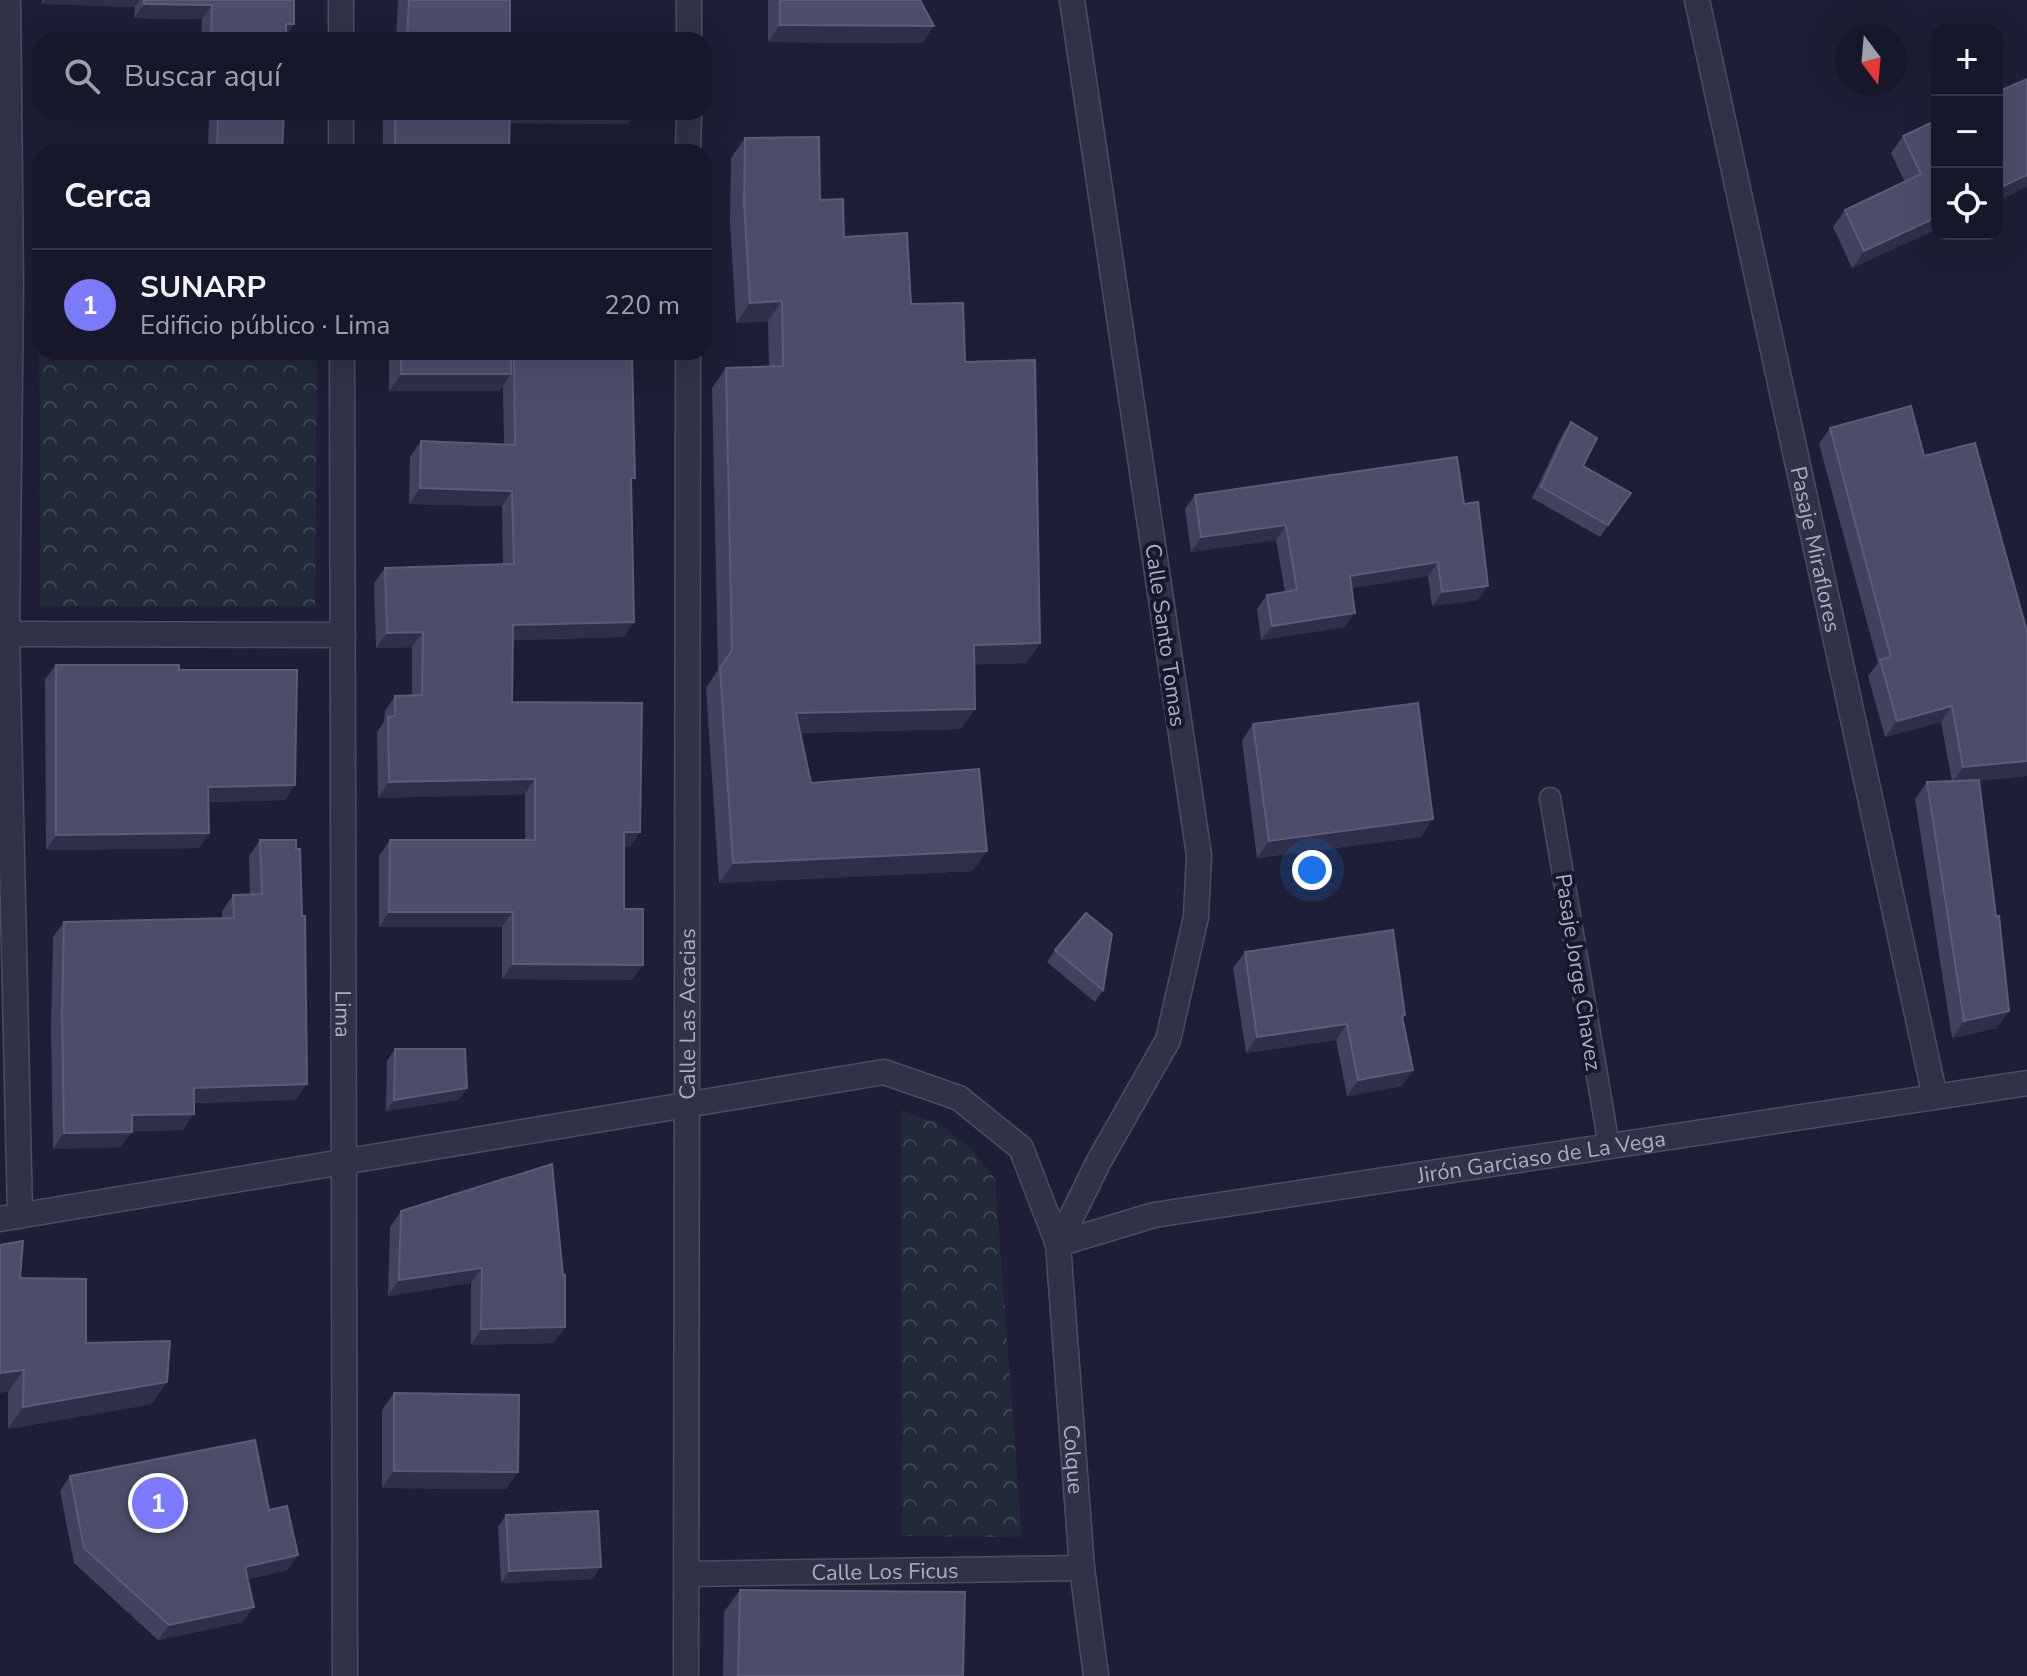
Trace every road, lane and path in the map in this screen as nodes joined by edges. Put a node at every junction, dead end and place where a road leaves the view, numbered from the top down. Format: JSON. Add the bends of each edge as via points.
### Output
{"nodes":[{"id":1,"x":8,"y":0,"type":"edge"},
{"id":2,"x":341,"y":0,"type":"edge"},
{"id":3,"x":689,"y":0,"type":"edge"},
{"id":4,"x":1072,"y":0,"type":"edge"},
{"id":5,"x":1697,"y":0,"type":"edge"},
{"id":6,"x":341,"y":32,"type":"edge"},
{"id":7,"x":689,"y":32,"type":"edge"},
{"id":8,"x":341,"y":120,"type":"edge"},
{"id":9,"x":689,"y":120,"type":"edge"},
{"id":10,"x":341,"y":144,"type":"edge"},
{"id":11,"x":688,"y":144,"type":"edge"},
{"id":12,"x":6,"y":286,"type":"edge"},
{"id":13,"x":342,"y":360,"type":"edge"},
{"id":14,"x":688,"y":360,"type":"edge"},
{"id":15,"x":7,"y":634,"type":"junction"},
{"id":16,"x":343,"y":635,"type":"junction"},
{"id":17,"x":1550,"y":798,"type":"dead end"},
{"id":18,"x":2027,"y":1083,"type":"edge"},
{"id":19,"x":1935,"y":1097,"type":"junction"},
{"id":20,"x":686,"y":1105,"type":"junction"},
{"id":21,"x":1609,"y":1146,"type":"junction"},
{"id":22,"x":345,"y":1161,"type":"junction"},
{"id":23,"x":10,"y":1218,"type":"edge"},
{"id":24,"x":1058,"y":1244,"type":"junction"},
{"id":25,"x":1082,"y":1568,"type":"junction"},
{"id":26,"x":687,"y":1574,"type":"junction"},
{"id":27,"x":345,"y":1676,"type":"edge"},
{"id":28,"x":686,"y":1676,"type":"edge"},
{"id":29,"x":1096,"y":1676,"type":"edge"}],
"edges":[{"from":1,"to":12,"type":"street"},
{"from":2,"to":6,"type":"street"},
{"from":3,"to":7,"type":"street"},
{"from":4,"to":24,"type":"street","name":"Calle Santo Tomas","via":[[1199,855],[1196,917],[1168,1040]]},
{"from":5,"to":19,"type":"street","name":"Pasaje Miraflores"},
{"from":8,"to":10,"type":"street"},
{"from":9,"to":11,"type":"street"},
{"from":12,"to":15,"type":"street"},
{"from":13,"to":16,"type":"street","name":"Lima"},
{"from":14,"to":20,"type":"street","name":"Calle Las Acacias"},
{"from":15,"to":16,"type":"street"},
{"from":15,"to":23,"type":"street"},
{"from":16,"to":22,"type":"street","name":"Lima"},
{"from":17,"to":21,"type":"lane","name":"Pasaje Jorge Chavez"},
{"from":18,"to":19,"type":"street","name":"Jirón Garciaso de La Vega"},
{"from":19,"to":21,"type":"street","name":"Jirón Garciaso de La Vega"},
{"from":20,"to":22,"type":"street"},
{"from":20,"to":24,"type":"street","via":[[884,1072],[959,1098],[1021,1148]]},
{"from":20,"to":26,"type":"street","name":"Calle Las Acacias"},
{"from":21,"to":24,"type":"street","name":"Jirón Garciaso de La Vega","via":[[1154,1215]]},
{"from":22,"to":23,"type":"street"},
{"from":22,"to":27,"type":"street","name":"Lima"},
{"from":24,"to":25,"type":"street","name":"Colque"},
{"from":25,"to":26,"type":"street","name":"Calle Los Ficus"},
{"from":25,"to":29,"type":"street","name":"Colque"},
{"from":26,"to":28,"type":"street","name":"Calle Las Acacias"}]}
